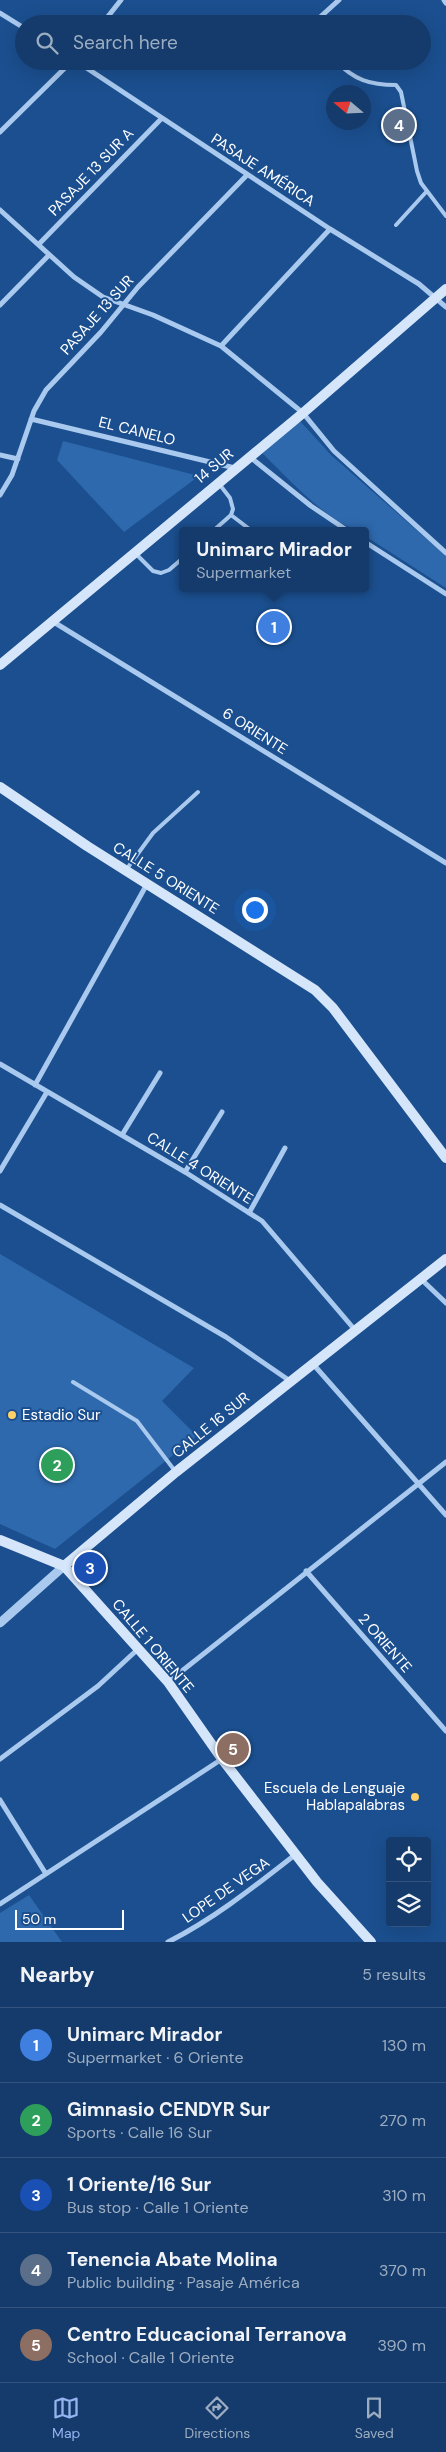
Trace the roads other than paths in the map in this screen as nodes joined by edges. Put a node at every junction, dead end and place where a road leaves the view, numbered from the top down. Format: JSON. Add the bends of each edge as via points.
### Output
{"nodes":[{"id":1,"x":120,"y":0,"type":"edge"},
{"id":2,"x":339,"y":0,"type":"edge"},
{"id":3,"x":0,"y":13,"type":"edge"},
{"id":4,"x":109,"y":15,"type":"edge"},
{"id":5,"x":322,"y":15,"type":"edge"},
{"id":6,"x":15,"y":22,"type":"edge"},
{"id":7,"x":65,"y":70,"type":"edge"},
{"id":8,"x":88,"y":70,"type":"edge"},
{"id":9,"x":344,"y":70,"type":"edge"},
{"id":10,"x":162,"y":118,"type":"junction"},
{"id":11,"x":0,"y":132,"type":"edge"},
{"id":12,"x":247,"y":174,"type":"junction"},
{"id":13,"x":427,"y":191,"type":"junction"},
{"id":14,"x":0,"y":210,"type":"edge"},
{"id":15,"x":446,"y":216,"type":"edge"},
{"id":16,"x":396,"y":225,"type":"dead end"},
{"id":17,"x":330,"y":229,"type":"junction"},
{"id":18,"x":39,"y":244,"type":"junction"},
{"id":19,"x":49,"y":255,"type":"junction"},
{"id":20,"x":446,"y":289,"type":"edge"},
{"id":21,"x":437,"y":297,"type":"junction"},
{"id":22,"x":0,"y":304,"type":"edge"},
{"id":23,"x":121,"y":306,"type":"junction"},
{"id":24,"x":446,"y":307,"type":"edge"},
{"id":25,"x":221,"y":346,"type":"junction"},
{"id":26,"x":302,"y":414,"type":"junction"},
{"id":27,"x":31,"y":419,"type":"junction"},
{"id":28,"x":0,"y":455,"type":"edge"},
{"id":29,"x":250,"y":457,"type":"junction"},
{"id":30,"x":18,"y":459,"type":"junction"},
{"id":31,"x":236,"y":468,"type":"junction"},
{"id":32,"x":218,"y":483,"type":"junction"},
{"id":33,"x":0,"y":496,"type":"edge"},
{"id":34,"x":231,"y":515,"type":"junction"},
{"id":35,"x":218,"y":527,"type":"edge"},
{"id":36,"x":247,"y":527,"type":"edge"},
{"id":37,"x":342,"y":527,"type":"edge"},
{"id":38,"x":369,"y":545,"type":"edge"},
{"id":39,"x":134,"y":552,"type":"junction"},
{"id":40,"x":446,"y":553,"type":"edge"},
{"id":41,"x":179,"y":561,"type":"edge"},
{"id":42,"x":446,"y":594,"type":"edge"},
{"id":43,"x":52,"y":620,"type":"junction"},
{"id":44,"x":0,"y":665,"type":"edge"},
{"id":45,"x":0,"y":787,"type":"edge"},
{"id":46,"x":198,"y":792,"type":"dead end"},
{"id":47,"x":446,"y":863,"type":"edge"},
{"id":48,"x":126,"y":870,"type":"junction"},
{"id":49,"x":148,"y":884,"type":"junction"},
{"id":50,"x":0,"y":1064,"type":"edge"},
{"id":51,"x":160,"y":1073,"type":"dead end"},
{"id":52,"x":35,"y":1085,"type":"junction"},
{"id":53,"x":47,"y":1092,"type":"junction"},
{"id":54,"x":222,"y":1112,"type":"dead end"},
{"id":55,"x":122,"y":1135,"type":"junction"},
{"id":56,"x":285,"y":1148,"type":"dead end"},
{"id":57,"x":446,"y":1158,"type":"edge"},
{"id":58,"x":0,"y":1171,"type":"edge"},
{"id":59,"x":185,"y":1172,"type":"junction"},
{"id":60,"x":0,"y":1204,"type":"edge"},
{"id":61,"x":249,"y":1213,"type":"junction"},
{"id":62,"x":446,"y":1259,"type":"edge"},
{"id":63,"x":421,"y":1278,"type":"junction"},
{"id":64,"x":446,"y":1303,"type":"edge"},
{"id":65,"x":355,"y":1330,"type":"junction"},
{"id":66,"x":313,"y":1364,"type":"junction"},
{"id":67,"x":290,"y":1381,"type":"junction"},
{"id":68,"x":73,"y":1382,"type":"dead end"},
{"id":69,"x":446,"y":1462,"type":"edge"},
{"id":70,"x":176,"y":1472,"type":"junction"},
{"id":71,"x":418,"y":1484,"type":"junction"},
{"id":72,"x":446,"y":1515,"type":"edge"},
{"id":73,"x":0,"y":1540,"type":"edge"},
{"id":74,"x":64,"y":1566,"type":"junction"},
{"id":75,"x":306,"y":1571,"type":"junction"},
{"id":76,"x":0,"y":1622,"type":"edge"},
{"id":77,"x":138,"y":1649,"type":"junction"},
{"id":78,"x":168,"y":1682,"type":"junction"},
{"id":79,"x":446,"y":1731,"type":"edge"},
{"id":80,"x":0,"y":1759,"type":"edge"},
{"id":81,"x":222,"y":1759,"type":"junction"},
{"id":82,"x":0,"y":1800,"type":"edge"},
{"id":83,"x":296,"y":1854,"type":"junction"},
{"id":84,"x":46,"y":1874,"type":"junction"},
{"id":85,"x":0,"y":1904,"type":"edge"},
{"id":86,"x":168,"y":1942,"type":"edge"},
{"id":87,"x":371,"y":1942,"type":"edge"}],
"edges":[{"from":1,"to":4,"type":"street"},
{"from":2,"to":5,"type":"street"},
{"from":3,"to":6,"type":"street"},
{"from":7,"to":11,"type":"street"},
{"from":8,"to":10,"type":"street","name":"PASAJE AMÉRICA"},
{"from":9,"to":13,"type":"lane","via":[[363,82],[396,86],[401,92],[416,171]]},
{"from":10,"to":12,"type":"street","name":"PASAJE AMÉRICA"},
{"from":10,"to":18,"type":"street","name":"PASAJE 13 SUR A"},
{"from":12,"to":17,"type":"street","name":"PASAJE AMÉRICA"},
{"from":12,"to":23,"type":"street","name":"PASAJE 13 SUR"},
{"from":13,"to":15,"type":"lane"},
{"from":13,"to":16,"type":"lane"},
{"from":14,"to":18,"type":"street"},
{"from":17,"to":21,"type":"street","name":"PASAJE AMÉRICA"},
{"from":17,"to":25,"type":"street"},
{"from":18,"to":19,"type":"street"},
{"from":19,"to":22,"type":"street"},
{"from":19,"to":23,"type":"street","via":[[83,285]]},
{"from":20,"to":21,"type":"main road","name":"14 SUR"},
{"from":21,"to":24,"type":"street"},
{"from":21,"to":26,"type":"main road","name":"14 SUR"},
{"from":23,"to":25,"type":"street","via":[[153,315]]},
{"from":23,"to":27,"type":"street","name":"PASAJE 13 SUR","via":[[101,332],[54,380]]},
{"from":25,"to":26,"type":"street"},
{"from":26,"to":29,"type":"main road","name":"14 SUR"},
{"from":26,"to":40,"type":"street","via":[[334,451]]},
{"from":27,"to":30,"type":"street","name":"PASAJE 13 SUR"},
{"from":27,"to":31,"type":"street","name":"EL CANELO"},
{"from":28,"to":30,"type":"street"},
{"from":29,"to":31,"type":"main road","name":"14 SUR"},
{"from":29,"to":37,"type":"street"},
{"from":30,"to":33,"type":"street","name":"PASAJE 13 SUR"},
{"from":31,"to":32,"type":"main road","name":"14 SUR"},
{"from":32,"to":34,"type":"lane","via":[[233,505]]},
{"from":32,"to":39,"type":"main road","name":"14 SUR"},
{"from":34,"to":35,"type":"lane"},
{"from":34,"to":36,"type":"lane"},
{"from":38,"to":42,"type":"street"},
{"from":39,"to":41,"type":"lane","via":[[153,571],[161,573]]},
{"from":39,"to":43,"type":"main road","name":"14 SUR"},
{"from":43,"to":44,"type":"main road","name":"14 SUR"},
{"from":43,"to":47,"type":"street","name":"6 ORIENTE"},
{"from":45,"to":48,"type":"main road","name":"CALLE 5 ORIENTE"},
{"from":46,"to":48,"type":"lane","via":[[153,833]]},
{"from":48,"to":49,"type":"main road","name":"CALLE 5 ORIENTE"},
{"from":49,"to":52,"type":"street"},
{"from":49,"to":57,"type":"main road","name":"CALLE 5 ORIENTE","via":[[325,999]]},
{"from":50,"to":52,"type":"street","name":"CALLE 4 ORIENTE"},
{"from":51,"to":55,"type":"street"},
{"from":52,"to":53,"type":"street","name":"CALLE 4 ORIENTE"},
{"from":53,"to":55,"type":"street","name":"CALLE 4 ORIENTE"},
{"from":53,"to":58,"type":"street"},
{"from":54,"to":59,"type":"street"},
{"from":55,"to":59,"type":"street","name":"CALLE 4 ORIENTE"},
{"from":56,"to":61,"type":"street"},
{"from":59,"to":61,"type":"street","name":"CALLE 4 ORIENTE"},
{"from":60,"to":67,"type":"street","via":[[226,1338]]},
{"from":61,"to":65,"type":"street","name":"CALLE 4 ORIENTE","via":[[262,1221]]},
{"from":62,"to":63,"type":"main road","name":"CALLE 16 SUR"},
{"from":63,"to":64,"type":"street"},
{"from":63,"to":65,"type":"main road","name":"CALLE 16 SUR"},
{"from":65,"to":66,"type":"main road","name":"CALLE 16 SUR"},
{"from":66,"to":67,"type":"main road","name":"CALLE 16 SUR"},
{"from":66,"to":71,"type":"street"},
{"from":67,"to":70,"type":"main road","name":"CALLE 16 SUR"},
{"from":68,"to":70,"type":"lane","via":[[137,1421]]},
{"from":69,"to":71,"type":"street"},
{"from":70,"to":74,"type":"main road","name":"CALLE 16 SUR"},
{"from":71,"to":72,"type":"street"},
{"from":71,"to":75,"type":"street"},
{"from":73,"to":74,"type":"main road","name":"CALLE 1 ORIENTE"},
{"from":74,"to":76,"type":"street","name":"CALLE 16 SUR"},
{"from":74,"to":77,"type":"main road","name":"CALLE 1 ORIENTE"},
{"from":75,"to":78,"type":"street"},
{"from":75,"to":79,"type":"street","name":"2 ORIENTE"},
{"from":77,"to":78,"type":"main road","name":"CALLE 1 ORIENTE"},
{"from":77,"to":80,"type":"street","via":[[98,1686]]},
{"from":78,"to":81,"type":"main road","name":"CALLE 1 ORIENTE"},
{"from":81,"to":83,"type":"main road","name":"CALLE 1 ORIENTE"},
{"from":81,"to":84,"type":"street"},
{"from":82,"to":84,"type":"street"},
{"from":83,"to":86,"type":"street","name":"LOPE DE VEGA","via":[[234,1901]]},
{"from":83,"to":87,"type":"main road","name":"CALLE 1 ORIENTE"},
{"from":84,"to":85,"type":"street"}]}
